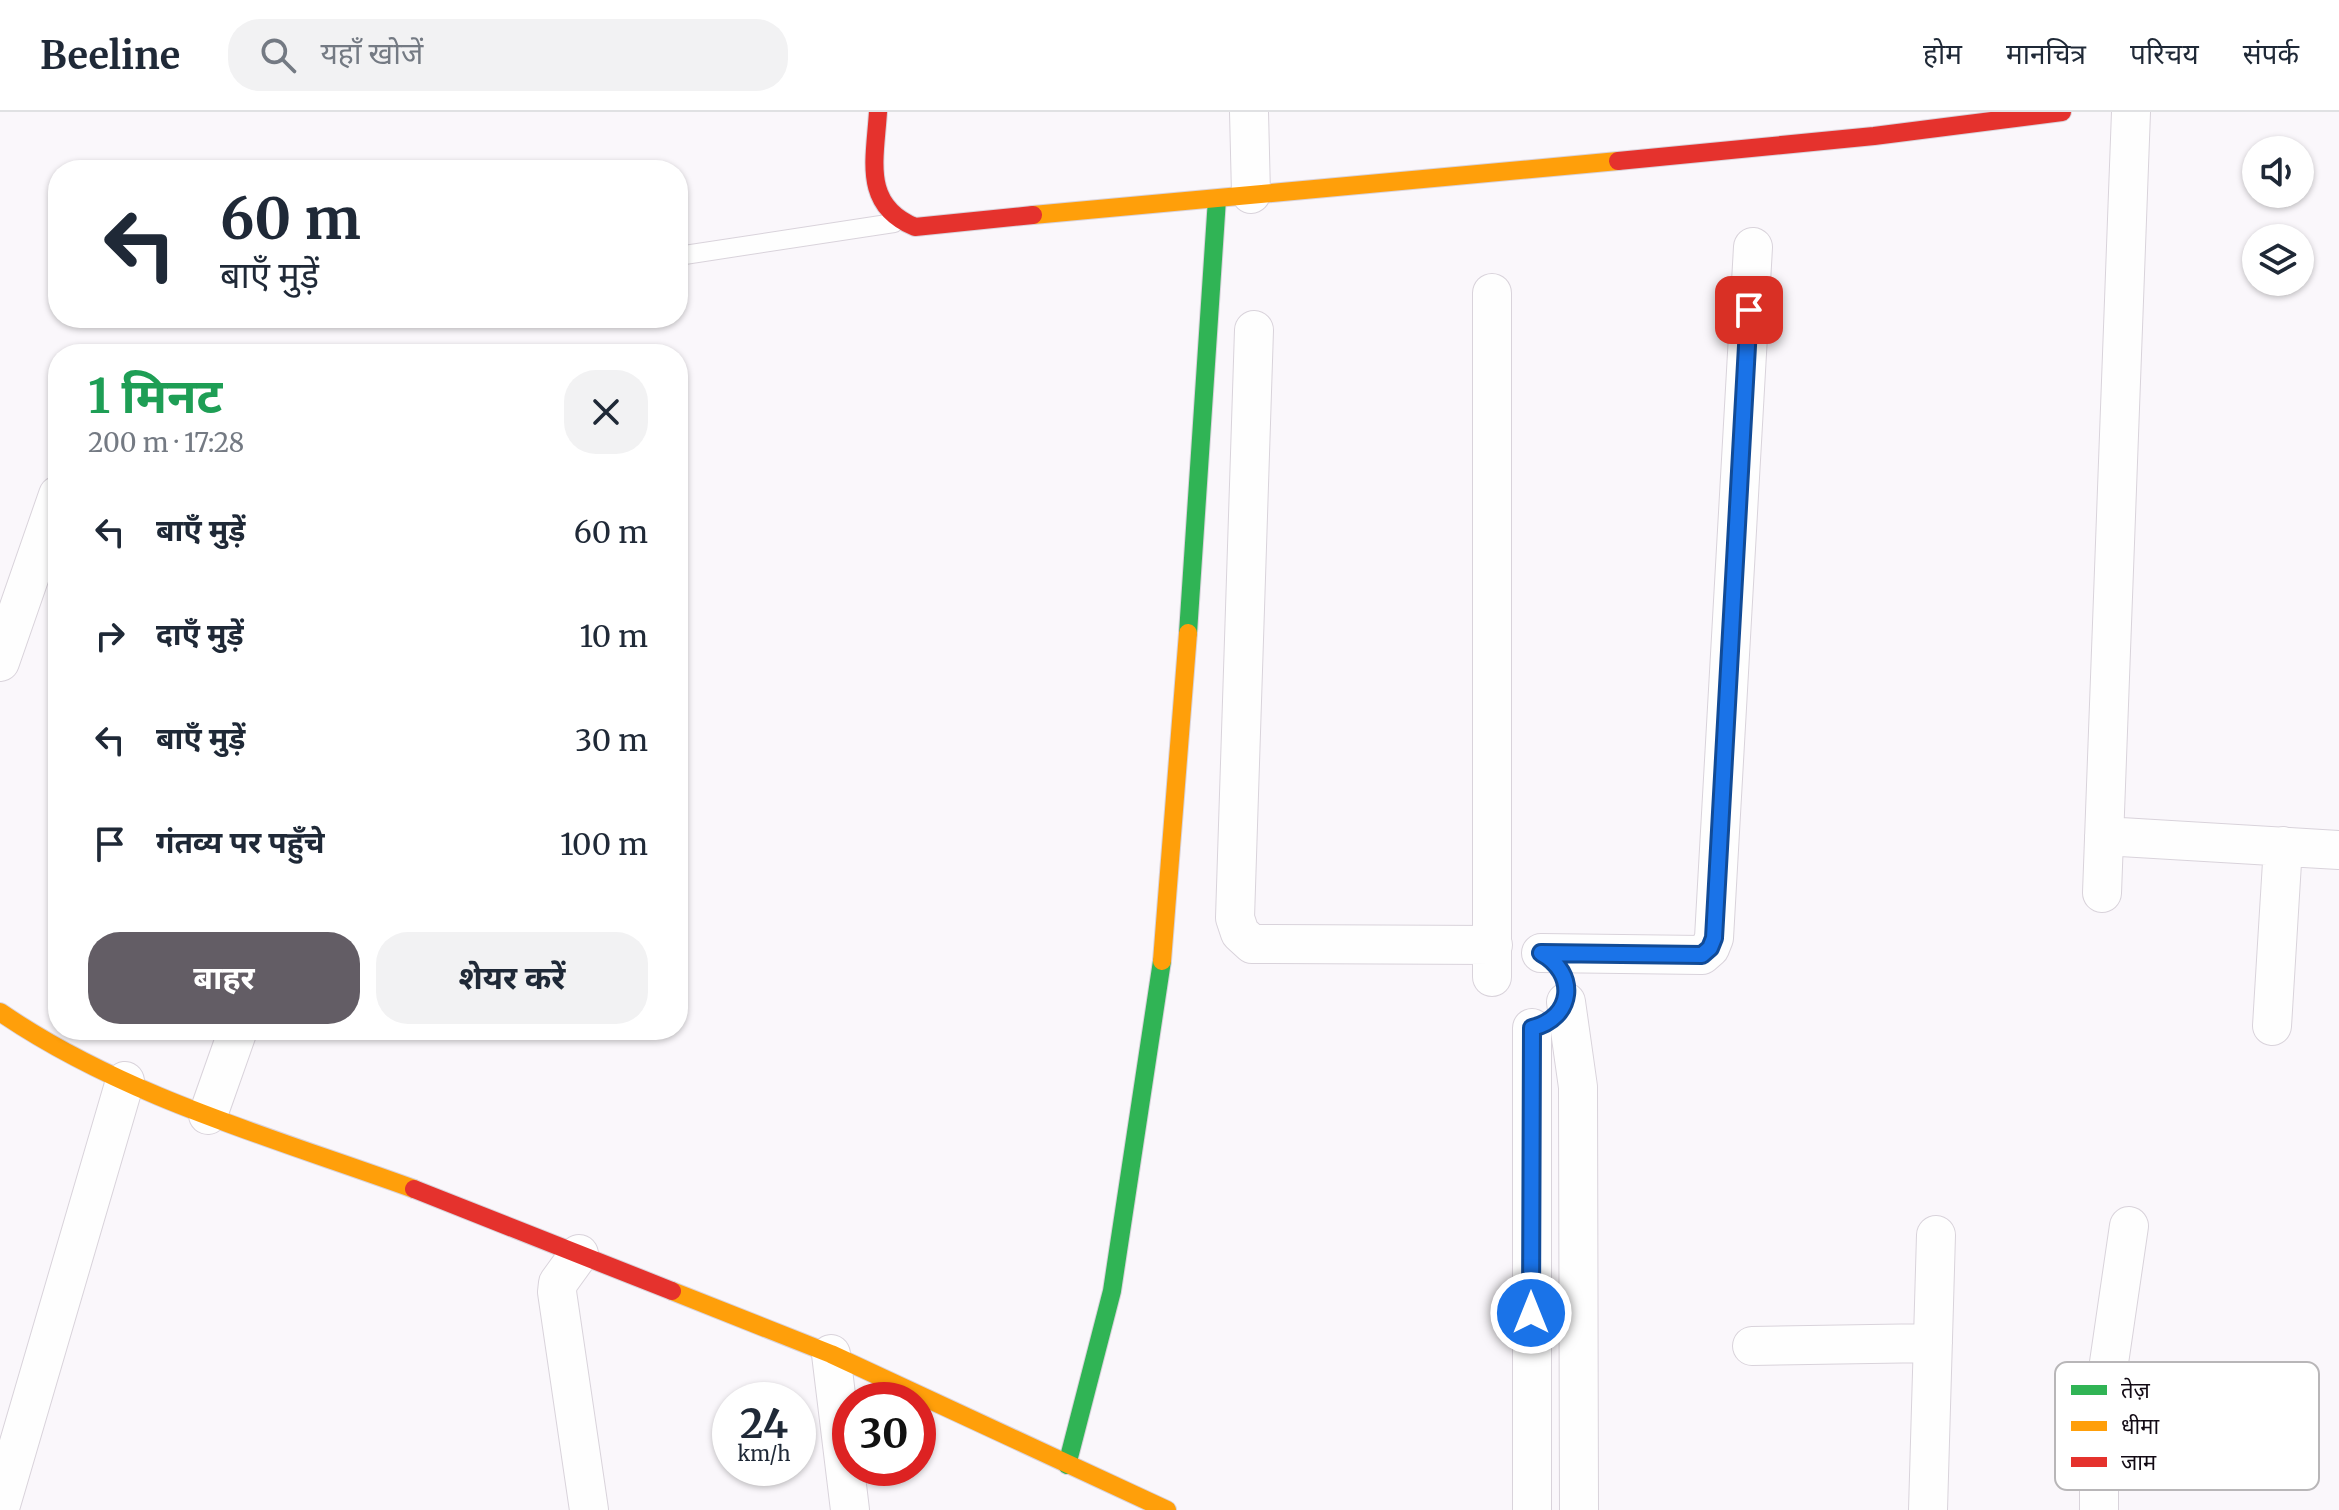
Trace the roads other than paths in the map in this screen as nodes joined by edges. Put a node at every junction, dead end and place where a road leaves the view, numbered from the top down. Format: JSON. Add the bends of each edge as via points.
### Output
{"nodes":[{"id":1,"x":878,"y":112,"type":"edge"},
{"id":2,"x":1249,"y":112,"type":"edge"},
{"id":3,"x":2062,"y":112,"type":"edge"},
{"id":4,"x":2131,"y":112,"type":"edge"},
{"id":5,"x":1234,"y":197,"type":"junction"},
{"id":6,"x":897,"y":222,"type":"junction"},
{"id":7,"x":1753,"y":247,"type":"dead end"},
{"id":8,"x":688,"y":254,"type":"edge"},
{"id":9,"x":1492,"y":293,"type":"dead end"},
{"id":10,"x":1254,"y":330,"type":"dead end"},
{"id":11,"x":46,"y":568,"type":"edge"},
{"id":12,"x":0,"y":662,"type":"edge"},
{"id":13,"x":2104,"y":836,"type":"junction"},
{"id":14,"x":2283,"y":846,"type":"junction"},
{"id":15,"x":2339,"y":850,"type":"edge"},
{"id":16,"x":2102,"y":893,"type":"dead end"},
{"id":17,"x":1541,"y":953,"type":"junction"},
{"id":18,"x":1493,"y":961,"type":"junction"},
{"id":19,"x":1566,"y":1002,"type":"junction"},
{"id":20,"x":0,"y":1012,"type":"edge"},
{"id":21,"x":2272,"y":1026,"type":"dead end"},
{"id":22,"x":1532,"y":1028,"type":"junction"},
{"id":23,"x":234,"y":1040,"type":"edge"},
{"id":24,"x":125,"y":1081,"type":"junction"},
{"id":25,"x":208,"y":1115,"type":"junction"},
{"id":26,"x":2129,"y":1226,"type":"dead end"},
{"id":27,"x":1936,"y":1235,"type":"dead end"},
{"id":28,"x":1578,"y":1252,"type":"junction"},
{"id":29,"x":1531,"y":1253,"type":"junction"},
{"id":30,"x":579,"y":1254,"type":"junction"},
{"id":31,"x":1933,"y":1343,"type":"junction"},
{"id":32,"x":1752,"y":1346,"type":"dead end"},
{"id":33,"x":831,"y":1354,"type":"junction"},
{"id":34,"x":2109,"y":1362,"type":"edge"},
{"id":35,"x":1532,"y":1433,"type":"junction"},
{"id":36,"x":1579,"y":1434,"type":"junction"},
{"id":37,"x":1067,"y":1465,"type":"junction"},
{"id":38,"x":0,"y":1508,"type":"edge"},
{"id":39,"x":589,"y":1510,"type":"edge"},
{"id":40,"x":850,"y":1510,"type":"edge"},
{"id":41,"x":1167,"y":1510,"type":"edge"},
{"id":42,"x":1532,"y":1510,"type":"edge"},
{"id":43,"x":1579,"y":1510,"type":"edge"},
{"id":44,"x":1928,"y":1510,"type":"edge"}],
"edges":[{"from":1,"to":6,"type":"street","via":[[874,188]]},
{"from":2,"to":5,"type":"street"},
{"from":3,"to":5,"type":"street","via":[[1645,159]]},
{"from":4,"to":13,"type":"street"},
{"from":5,"to":6,"type":"street","via":[[915,227]]},
{"from":5,"to":37,"type":"street","via":[[1163,954],[1117,1260]]},
{"from":6,"to":8,"type":"lane"},
{"from":7,"to":17,"type":"street","via":[[1714,938],[1702,955]]},
{"from":9,"to":18,"type":"street"},
{"from":10,"to":18,"type":"street","via":[[1235,918],[1240,933],[1252,944]]},
{"from":11,"to":12,"type":"street"},
{"from":13,"to":14,"type":"street"},
{"from":13,"to":16,"type":"street"},
{"from":14,"to":15,"type":"street"},
{"from":14,"to":21,"type":"street"},
{"from":17,"to":18,"type":"street"},
{"from":17,"to":19,"type":"street","via":[[1564,972]]},
{"from":18,"to":22,"type":"street","via":[[1493,1002],[1499,1013],[1508,1022]]},
{"from":19,"to":22,"type":"street","via":[[1547,1025]]},
{"from":19,"to":28,"type":"street","via":[[1578,1087]]},
{"from":20,"to":24,"type":"street","via":[[48,1045]]},
{"from":22,"to":29,"type":"street"},
{"from":23,"to":25,"type":"street"},
{"from":24,"to":25,"type":"street"},
{"from":24,"to":38,"type":"street"},
{"from":25,"to":30,"type":"street"},
{"from":26,"to":34,"type":"street"},
{"from":27,"to":31,"type":"street"},
{"from":28,"to":29,"type":"street"},
{"from":28,"to":36,"type":"street"},
{"from":29,"to":35,"type":"street"},
{"from":30,"to":33,"type":"street"},
{"from":30,"to":39,"type":"street","via":[[557,1292]]},
{"from":31,"to":32,"type":"street"},
{"from":31,"to":44,"type":"street"},
{"from":33,"to":37,"type":"street"},
{"from":33,"to":40,"type":"street"},
{"from":35,"to":36,"type":"street"},
{"from":35,"to":42,"type":"street"},
{"from":36,"to":43,"type":"street"},
{"from":37,"to":41,"type":"street"}]}
